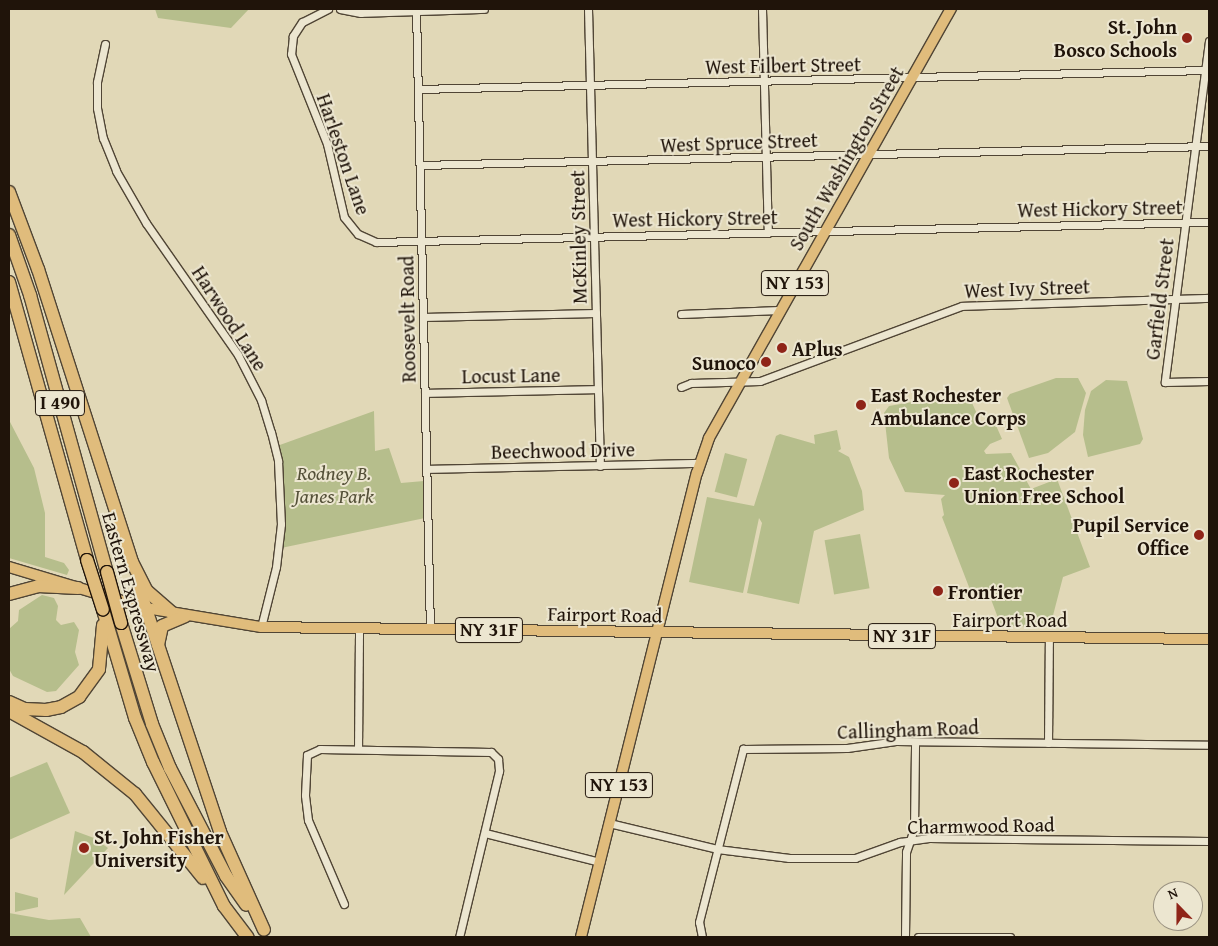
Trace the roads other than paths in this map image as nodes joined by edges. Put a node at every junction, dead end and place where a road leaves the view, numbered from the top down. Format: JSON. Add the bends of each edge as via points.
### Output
{"nodes":[{"id":1,"x":328,"y":9,"type":"edge"},
{"id":2,"x":340,"y":9,"type":"edge"},
{"id":3,"x":484,"y":9,"type":"edge"},
{"id":4,"x":588,"y":9,"type":"edge"},
{"id":5,"x":762,"y":9,"type":"edge"},
{"id":6,"x":951,"y":9,"type":"edge"},
{"id":7,"x":416,"y":10,"type":"edge"},
{"id":8,"x":1209,"y":41,"type":"edge"},
{"id":9,"x":105,"y":44,"type":"dead end"},
{"id":10,"x":1207,"y":70,"type":"edge"},
{"id":11,"x":911,"y":78,"type":"junction"},
{"id":12,"x":764,"y":81,"type":"junction"},
{"id":13,"x":590,"y":85,"type":"junction"},
{"id":14,"x":418,"y":89,"type":"junction"},
{"id":15,"x":1196,"y":146,"type":"junction"},
{"id":16,"x":1209,"y":146,"type":"edge"},
{"id":17,"x":867,"y":154,"type":"junction"},
{"id":18,"x":766,"y":158,"type":"junction"},
{"id":19,"x":593,"y":162,"type":"junction"},
{"id":20,"x":420,"y":165,"type":"junction"},
{"id":21,"x":9,"y":192,"type":"edge"},
{"id":22,"x":9,"y":204,"type":"edge"},
{"id":23,"x":1186,"y":222,"type":"junction"},
{"id":24,"x":1209,"y":222,"type":"edge"},
{"id":25,"x":22,"y":226,"type":"junction"},
{"id":26,"x":824,"y":231,"type":"junction"},
{"id":27,"x":768,"y":233,"type":"junction"},
{"id":28,"x":9,"y":236,"type":"edge"},
{"id":29,"x":595,"y":237,"type":"junction"},
{"id":30,"x":422,"y":241,"type":"junction"},
{"id":31,"x":9,"y":282,"type":"edge"},
{"id":32,"x":1209,"y":298,"type":"edge"},
{"id":33,"x":1176,"y":299,"type":"junction"},
{"id":34,"x":779,"y":310,"type":"junction"},
{"id":35,"x":596,"y":313,"type":"junction"},
{"id":36,"x":681,"y":314,"type":"dead end"},
{"id":37,"x":424,"y":317,"type":"junction"},
{"id":38,"x":1209,"y":381,"type":"edge"},
{"id":39,"x":739,"y":382,"type":"junction"},
{"id":40,"x":681,"y":387,"type":"dead end"},
{"id":41,"x":598,"y":389,"type":"junction"},
{"id":42,"x":425,"y":393,"type":"junction"},
{"id":43,"x":700,"y":463,"type":"junction"},
{"id":44,"x":600,"y":466,"type":"junction"},
{"id":45,"x":427,"y":469,"type":"junction"},
{"id":46,"x":132,"y":562,"type":"junction"},
{"id":47,"x":9,"y":567,"type":"edge"},
{"id":48,"x":78,"y":588,"type":"junction"},
{"id":49,"x":9,"y":594,"type":"edge"},
{"id":50,"x":146,"y":608,"type":"junction"},
{"id":51,"x":103,"y":610,"type":"junction"},
{"id":52,"x":179,"y":615,"type":"junction"},
{"id":53,"x":261,"y":626,"type":"junction"},
{"id":54,"x":359,"y":629,"type":"junction"},
{"id":55,"x":430,"y":629,"type":"junction"},
{"id":56,"x":656,"y":632,"type":"junction"},
{"id":57,"x":1049,"y":637,"type":"junction"},
{"id":58,"x":1209,"y":639,"type":"edge"},
{"id":59,"x":159,"y":653,"type":"junction"},
{"id":60,"x":9,"y":702,"type":"edge"},
{"id":61,"x":9,"y":712,"type":"edge"},
{"id":62,"x":915,"y":742,"type":"junction"},
{"id":63,"x":1048,"y":743,"type":"junction"},
{"id":64,"x":1209,"y":745,"type":"edge"},
{"id":65,"x":358,"y":749,"type":"junction"},
{"id":66,"x":609,"y":824,"type":"junction"},
{"id":67,"x":485,"y":833,"type":"junction"},
{"id":68,"x":910,"y":840,"type":"junction"},
{"id":69,"x":1209,"y":840,"type":"edge"},
{"id":70,"x":717,"y":849,"type":"junction"},
{"id":71,"x":600,"y":862,"type":"junction"},
{"id":72,"x":344,"y":904,"type":"dead end"},
{"id":73,"x":224,"y":906,"type":"junction"},
{"id":74,"x":266,"y":934,"type":"edge"},
{"id":75,"x":248,"y":937,"type":"edge"},
{"id":76,"x":459,"y":937,"type":"edge"},
{"id":77,"x":581,"y":937,"type":"edge"},
{"id":78,"x":702,"y":937,"type":"edge"},
{"id":79,"x":905,"y":937,"type":"edge"},
{"id":80,"x":920,"y":937,"type":"edge"},
{"id":81,"x":1010,"y":937,"type":"edge"}],
"edges":[{"from":1,"to":30,"type":"street","name":"Harleston Lane","via":[[302,22],[293,36],[291,54],[327,144],[344,217],[358,234],[376,242]]},
{"from":2,"to":7,"type":"street","via":[[361,13]]},
{"from":3,"to":7,"type":"street"},
{"from":4,"to":13,"type":"street","name":"McKinley Street"},
{"from":5,"to":12,"type":"street"},
{"from":6,"to":11,"type":"main road","name":"South Washington Street","number":"NY 153"},
{"from":7,"to":14,"type":"street","name":"Roosevelt Road"},
{"from":8,"to":10,"type":"street","name":"Garfield Street"},
{"from":9,"to":53,"type":"street","name":"Harwood Lane","via":[[97,82],[97,108],[103,138],[116,172],[143,219],[238,355],[261,400],[271,432],[278,461],[281,524],[276,567]]},
{"from":10,"to":11,"type":"street","name":"West Filbert Street"},
{"from":10,"to":15,"type":"street","name":"Garfield Street"},
{"from":11,"to":12,"type":"street","name":"West Filbert Street"},
{"from":11,"to":17,"type":"main road","name":"South Washington Street","number":"NY 153"},
{"from":12,"to":13,"type":"street","name":"West Filbert Street"},
{"from":12,"to":18,"type":"street"},
{"from":13,"to":14,"type":"street","name":"West Filbert Street"},
{"from":13,"to":19,"type":"street","name":"McKinley Street"},
{"from":14,"to":20,"type":"street","name":"Roosevelt Road"},
{"from":15,"to":16,"type":"street","name":"West Spruce Street"},
{"from":15,"to":17,"type":"street","name":"West Spruce Street"},
{"from":15,"to":23,"type":"street","name":"Garfield Street"},
{"from":17,"to":18,"type":"street","name":"West Spruce Street"},
{"from":17,"to":26,"type":"main road","name":"South Washington Street","number":"NY 153"},
{"from":18,"to":19,"type":"street","name":"West Spruce Street"},
{"from":18,"to":27,"type":"street"},
{"from":19,"to":20,"type":"street","name":"West Spruce Street"},
{"from":19,"to":29,"type":"street","name":"McKinley Street"},
{"from":20,"to":30,"type":"street","name":"Roosevelt Road"},
{"from":21,"to":25,"type":"highway"},
{"from":22,"to":25,"type":"highway"},
{"from":23,"to":24,"type":"street","name":"West Hickory Street"},
{"from":23,"to":26,"type":"street","name":"West Hickory Street"},
{"from":23,"to":33,"type":"street","name":"Garfield Street"},
{"from":25,"to":46,"type":"highway"},
{"from":26,"to":27,"type":"street","name":"West Hickory Street"},
{"from":26,"to":34,"type":"main road","name":"South Washington Street","number":"NY 153"},
{"from":27,"to":29,"type":"street","name":"West Hickory Street"},
{"from":28,"to":74,"type":"highway","name":"Eastern Expressway","number":"I 490","bridge":true,"via":[[30,295],[152,724],[170,768],[226,876]]},
{"from":29,"to":30,"type":"street","name":"West Hickory Street"},
{"from":29,"to":35,"type":"street","name":"McKinley Street"},
{"from":30,"to":37,"type":"street","name":"Roosevelt Road"},
{"from":31,"to":51,"type":"highway","name":"Eastern Expressway","number":"I 490","bridge":true},
{"from":32,"to":33,"type":"street","name":"West Ivy Street"},
{"from":33,"to":38,"type":"street","name":"Garfield Street","via":[[1165,382]]},
{"from":33,"to":39,"type":"street","name":"West Ivy Street","via":[[955,307],[760,381]]},
{"from":34,"to":36,"type":"street"},
{"from":34,"to":39,"type":"main road","name":"South Washington Street","number":"NY 153"},
{"from":35,"to":37,"type":"street"},
{"from":35,"to":41,"type":"street","name":"McKinley Street"},
{"from":37,"to":42,"type":"street","name":"Roosevelt Road"},
{"from":39,"to":40,"type":"street","name":"West Ivy Street","via":[[691,383]]},
{"from":39,"to":43,"type":"main road","name":"South Washington Street","number":"NY 153","via":[[709,438]]},
{"from":41,"to":42,"type":"street","name":"Locust Lane"},
{"from":41,"to":44,"type":"street","name":"McKinley Street"},
{"from":42,"to":45,"type":"street","name":"Roosevelt Road"},
{"from":43,"to":44,"type":"street","name":"Beechwood Drive"},
{"from":43,"to":56,"type":"main road","name":"South Washington Street","number":"NY 153"},
{"from":44,"to":45,"type":"street","name":"Beechwood Drive"},
{"from":45,"to":55,"type":"street","name":"Roosevelt Road"},
{"from":46,"to":50,"type":"highway"},
{"from":46,"to":52,"type":"highway","via":[[147,591]]},
{"from":47,"to":48,"type":"main road","name":"Fairport Road","number":"NY 31F"},
{"from":48,"to":49,"type":"highway","via":[[38,586]]},
{"from":48,"to":50,"type":"main road","name":"Fairport Road","number":"NY 31F"},
{"from":50,"to":52,"type":"main road","name":"Fairport Road","number":"NY 31F"},
{"from":50,"to":59,"type":"highway"},
{"from":51,"to":60,"type":"highway","via":[[100,669],[79,697],[61,707],[46,710],[26,709]]},
{"from":51,"to":73,"type":"highway","name":"Eastern Expressway","number":"I 490","via":[[135,718],[153,762]]},
{"from":52,"to":53,"type":"main road","name":"Fairport Road","number":"NY 31F"},
{"from":52,"to":59,"type":"highway","via":[[162,626]]},
{"from":53,"to":54,"type":"main road","name":"Fairport Road","number":"NY 31F"},
{"from":54,"to":55,"type":"main road","name":"Fairport Road","number":"NY 31F"},
{"from":54,"to":65,"type":"street"},
{"from":55,"to":56,"type":"main road","name":"Fairport Road","number":"NY 31F"},
{"from":56,"to":57,"type":"main road","name":"Fairport Road","number":"NY 31F"},
{"from":56,"to":66,"type":"main road","number":"NY 153"},
{"from":57,"to":58,"type":"main road","name":"Fairport Road","number":"NY 31F"},
{"from":57,"to":63,"type":"street"},
{"from":59,"to":74,"type":"highway","via":[[220,832]]},
{"from":61,"to":73,"type":"highway","via":[[83,752],[135,794]]},
{"from":62,"to":63,"type":"street","name":"Callingham Road"},
{"from":62,"to":68,"type":"street","via":[[914,829]]},
{"from":62,"to":70,"type":"street","name":"Callingham Road","via":[[847,748],[742,749]]},
{"from":63,"to":64,"type":"street","name":"Callingham Road"},
{"from":65,"to":67,"type":"street","via":[[486,750],[494,754],[498,771]]},
{"from":65,"to":72,"type":"street","via":[[316,750],[308,755],[305,762],[308,820]]},
{"from":66,"to":70,"type":"street","name":"Charmwood Road"},
{"from":66,"to":71,"type":"main road","number":"NY 153"},
{"from":67,"to":71,"type":"street"},
{"from":67,"to":76,"type":"street"},
{"from":68,"to":69,"type":"street","name":"Charmwood Road"},
{"from":68,"to":70,"type":"street","name":"Charmwood Road","via":[[848,858],[789,858]]},
{"from":68,"to":79,"type":"street","via":[[906,852]]},
{"from":70,"to":78,"type":"street","via":[[699,922]]},
{"from":71,"to":77,"type":"main road","number":"NY 153"},
{"from":73,"to":75,"type":"highway","name":"Eastern Expressway","number":"I 490"},
{"from":80,"to":81,"type":"street"}]}
